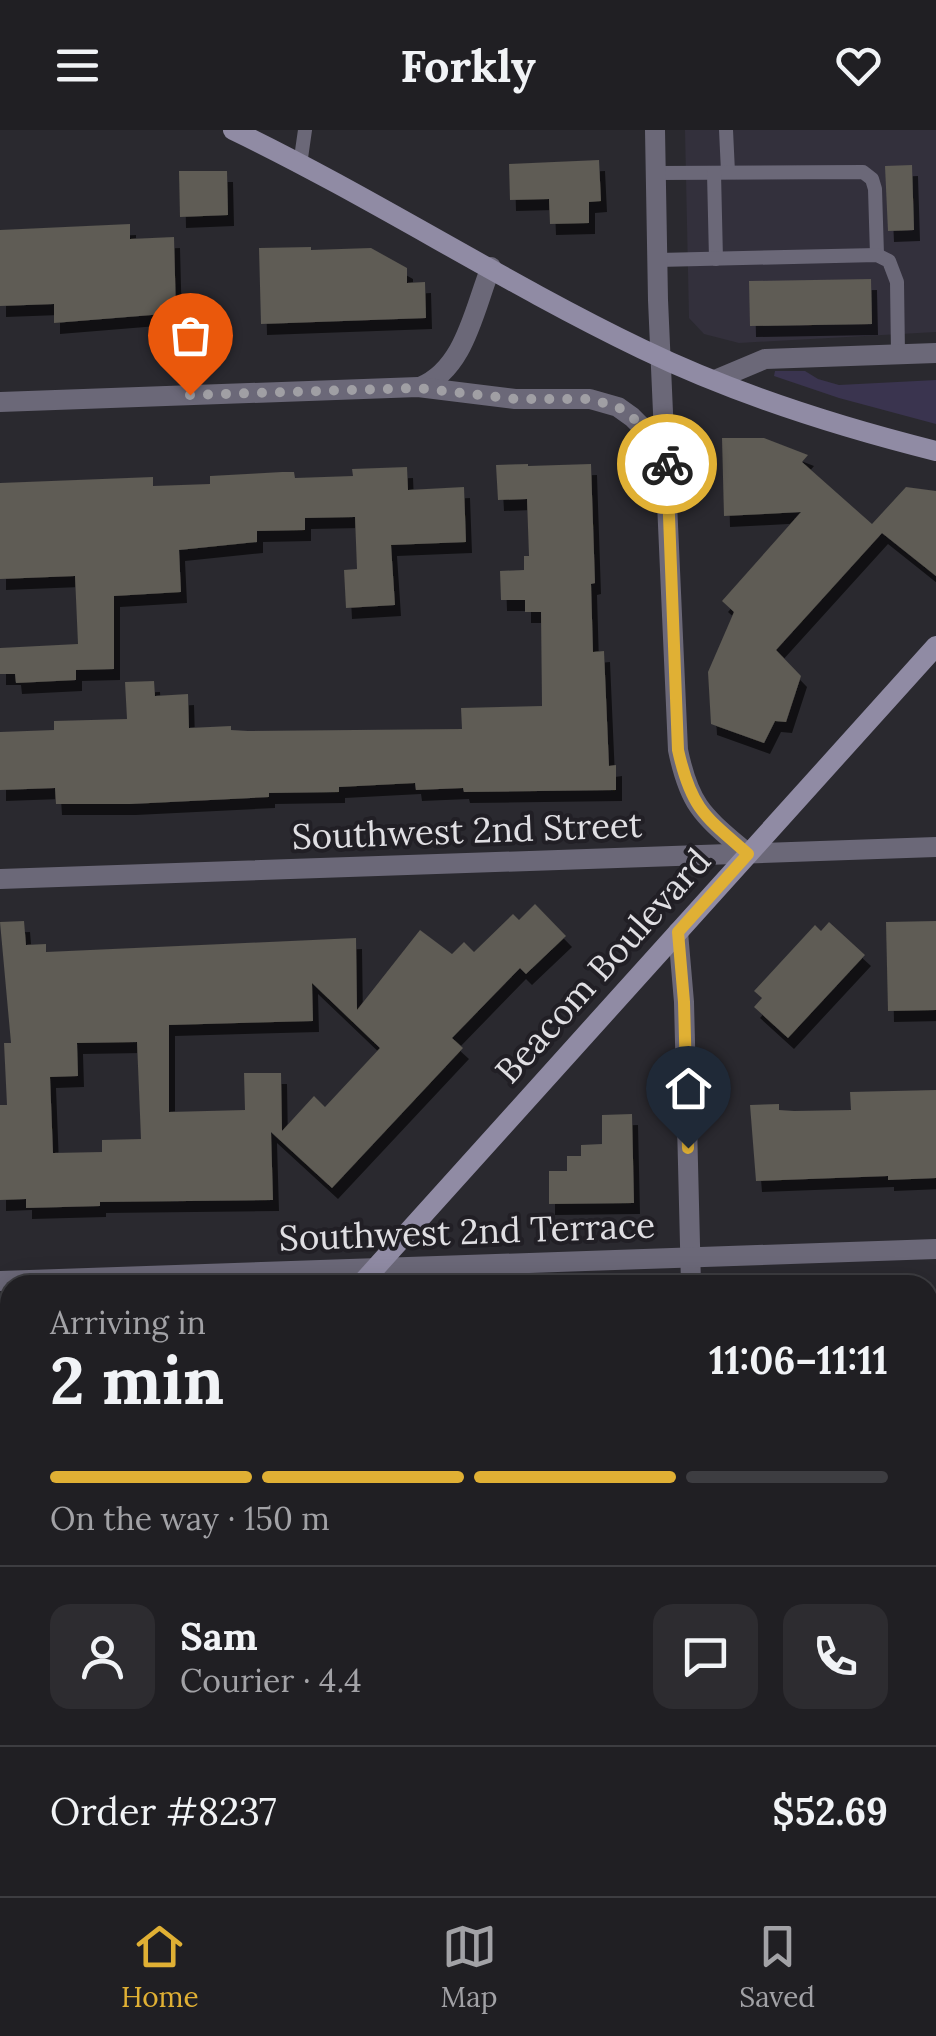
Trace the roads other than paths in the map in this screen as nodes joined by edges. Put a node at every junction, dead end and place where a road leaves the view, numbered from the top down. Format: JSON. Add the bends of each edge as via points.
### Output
{"nodes":[{"id":1,"x":233,"y":130,"type":"edge"},
{"id":2,"x":304,"y":130,"type":"edge"},
{"id":3,"x":655,"y":130,"type":"edge"},
{"id":4,"x":726,"y":130,"type":"edge"},
{"id":5,"x":300,"y":165,"type":"junction"},
{"id":6,"x":721,"y":172,"type":"junction"},
{"id":7,"x":656,"y":173,"type":"junction"},
{"id":8,"x":877,"y":256,"type":"junction"},
{"id":9,"x":716,"y":259,"type":"junction"},
{"id":10,"x":658,"y":260,"type":"junction"},
{"id":11,"x":490,"y":268,"type":"junction"},
{"id":12,"x":936,"y":352,"type":"edge"},
{"id":13,"x":898,"y":354,"type":"junction"},
{"id":14,"x":662,"y":358,"type":"junction"},
{"id":15,"x":715,"y":380,"type":"junction"},
{"id":16,"x":418,"y":388,"type":"junction"},
{"id":17,"x":0,"y":402,"type":"edge"},
{"id":18,"x":667,"y":452,"type":"junction"},
{"id":19,"x":936,"y":452,"type":"edge"},
{"id":20,"x":936,"y":646,"type":"edge"},
{"id":21,"x":936,"y":847,"type":"edge"},
{"id":22,"x":748,"y":854,"type":"junction"},
{"id":23,"x":0,"y":879,"type":"edge"},
{"id":24,"x":678,"y":932,"type":"junction"},
{"id":25,"x":936,"y":1250,"type":"edge"},
{"id":26,"x":690,"y":1257,"type":"junction"},
{"id":27,"x":375,"y":1268,"type":"junction"},
{"id":28,"x":173,"y":1275,"type":"edge"},
{"id":29,"x":369,"y":1275,"type":"edge"},
{"id":30,"x":691,"y":1275,"type":"edge"}],
"edges":[{"from":1,"to":5,"type":"main road"},
{"from":2,"to":5,"type":"lane"},
{"from":3,"to":7,"type":"street"},
{"from":4,"to":6,"type":"lane"},
{"from":5,"to":11,"type":"main road"},
{"from":6,"to":7,"type":"lane"},
{"from":6,"to":8,"type":"lane","via":[[862,172],[875,189]]},
{"from":6,"to":9,"type":"lane"},
{"from":7,"to":10,"type":"street"},
{"from":8,"to":9,"type":"lane"},
{"from":8,"to":13,"type":"lane","via":[[888,262],[897,282]]},
{"from":9,"to":10,"type":"lane"},
{"from":10,"to":14,"type":"street"},
{"from":11,"to":14,"type":"main road"},
{"from":11,"to":16,"type":"street","via":[[451,365]]},
{"from":12,"to":13,"type":"street"},
{"from":13,"to":15,"type":"street","via":[[765,359]]},
{"from":14,"to":15,"type":"main road"},
{"from":14,"to":18,"type":"street"},
{"from":15,"to":19,"type":"main road","via":[[809,416]]},
{"from":16,"to":17,"type":"street"},
{"from":16,"to":18,"type":"street","via":[[604,402],[632,417]]},
{"from":18,"to":22,"type":"street","via":[[678,750],[700,813]]},
{"from":20,"to":22,"type":"main road","name":"Beacom Boulevard"},
{"from":21,"to":22,"type":"street","name":"Southwest 2nd Street"},
{"from":22,"to":23,"type":"street","name":"Southwest 2nd Street"},
{"from":22,"to":24,"type":"main road","name":"Beacom Boulevard"},
{"from":24,"to":26,"type":"street"},
{"from":24,"to":27,"type":"main road","name":"Beacom Boulevard"},
{"from":25,"to":26,"type":"street","name":"Southwest 2nd Terrace"},
{"from":26,"to":27,"type":"street","name":"Southwest 2nd Terrace"},
{"from":26,"to":30,"type":"street"},
{"from":27,"to":28,"type":"street","name":"Southwest 2nd Terrace"},
{"from":27,"to":29,"type":"main road","name":"Beacom Boulevard"}]}
